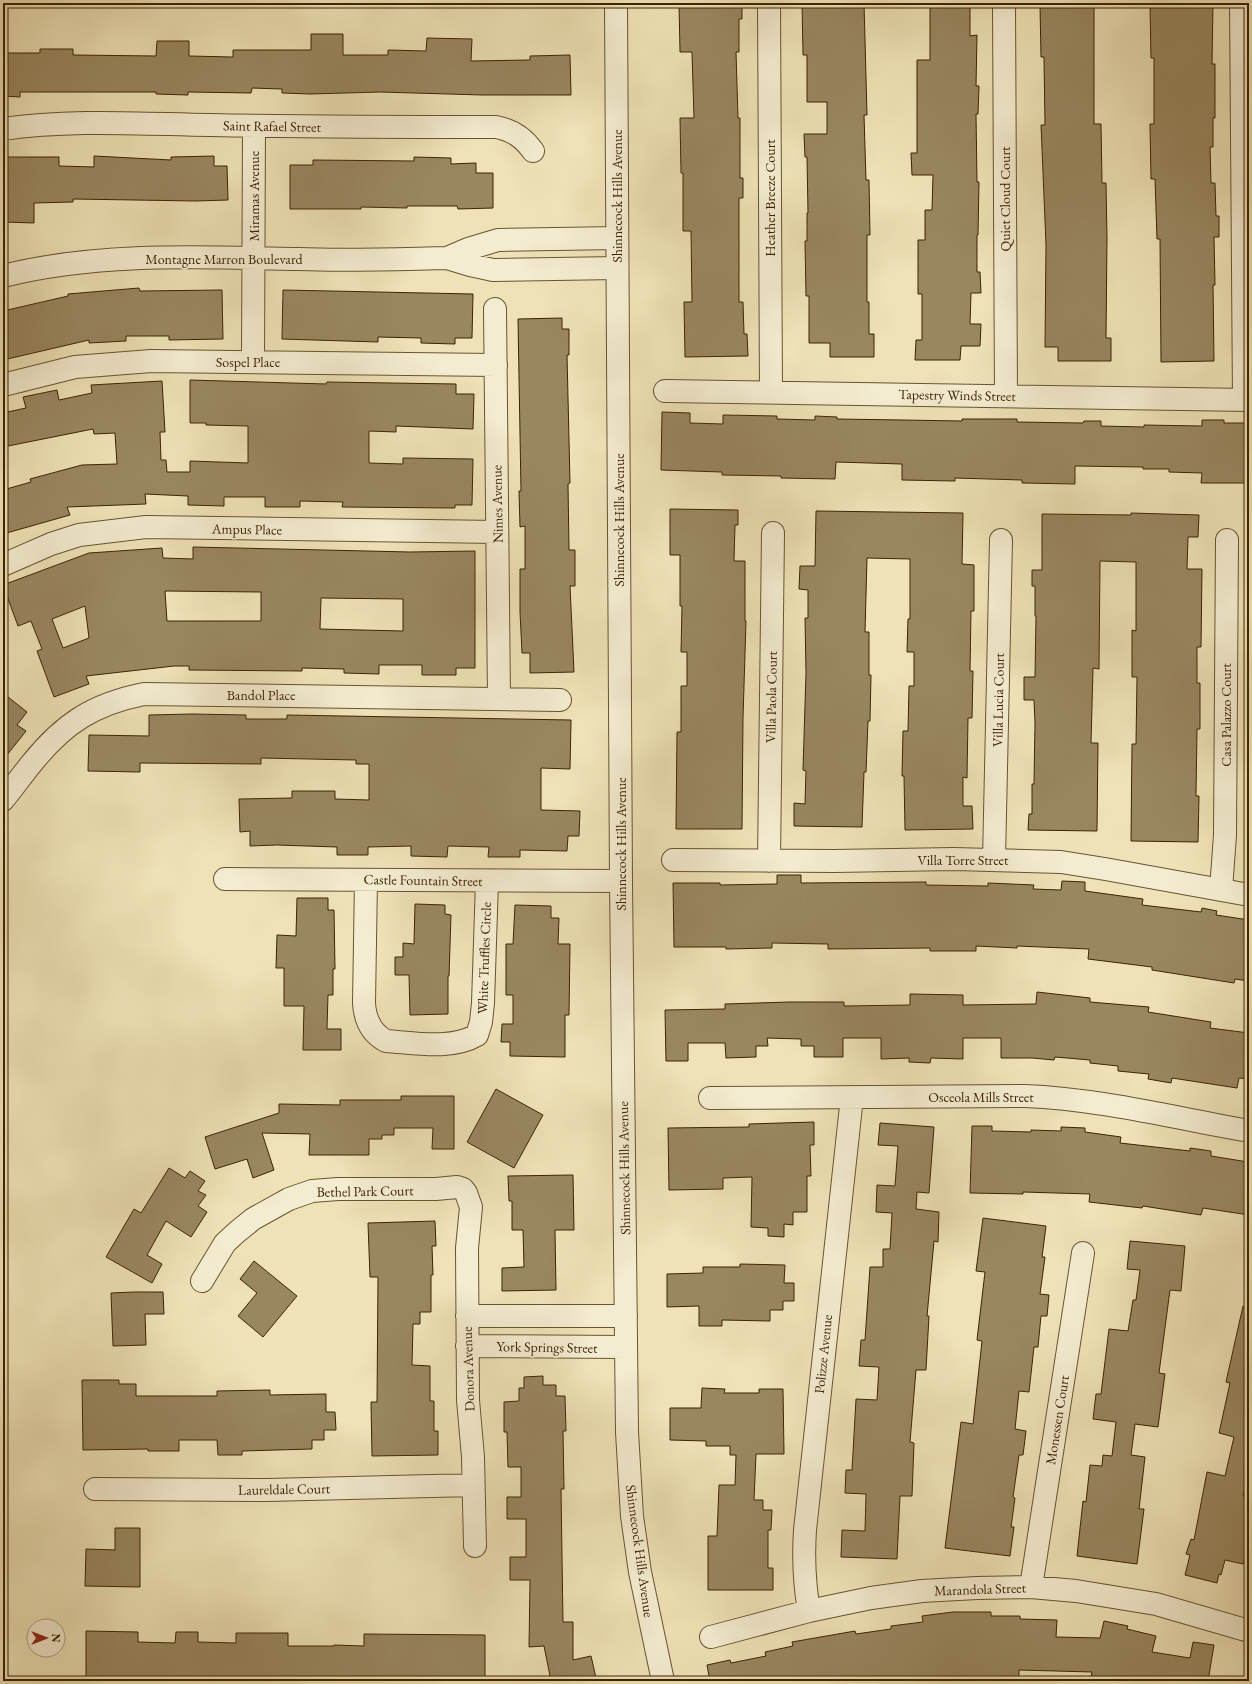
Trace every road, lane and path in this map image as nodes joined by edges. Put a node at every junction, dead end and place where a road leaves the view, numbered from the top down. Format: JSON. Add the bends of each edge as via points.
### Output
{"nodes":[{"id":1,"x":616,"y":3,"type":"edge"},
{"id":2,"x":769,"y":3,"type":"edge"},
{"id":3,"x":1004,"y":3,"type":"edge"},
{"id":4,"x":1241,"y":3,"type":"edge"},
{"id":5,"x":254,"y":126,"type":"junction"},
{"id":6,"x":3,"y":129,"type":"edge"},
{"id":7,"x":533,"y":151,"type":"dead end"},
{"id":8,"x":617,"y":238,"type":"junction"},
{"id":9,"x":254,"y":258,"type":"junction"},
{"id":10,"x":447,"y":258,"type":"junction"},
{"id":11,"x":617,"y":268,"type":"junction"},
{"id":12,"x":3,"y":276,"type":"edge"},
{"id":13,"x":495,"y":309,"type":"dead end"},
{"id":14,"x":253,"y":361,"type":"junction"},
{"id":15,"x":496,"y":365,"type":"junction"},
{"id":16,"x":3,"y":385,"type":"edge"},
{"id":17,"x":665,"y":391,"type":"dead end"},
{"id":18,"x":771,"y":392,"type":"junction"},
{"id":19,"x":1006,"y":396,"type":"junction"},
{"id":20,"x":1246,"y":400,"type":"edge"},
{"id":21,"x":498,"y":532,"type":"junction"},
{"id":22,"x":774,"y":533,"type":"dead end"},
{"id":23,"x":1001,"y":540,"type":"dead end"},
{"id":24,"x":1227,"y":540,"type":"dead end"},
{"id":25,"x":3,"y":565,"type":"edge"},
{"id":26,"x":499,"y":700,"type":"junction"},
{"id":27,"x":560,"y":700,"type":"dead end"},
{"id":28,"x":3,"y":800,"type":"edge"},
{"id":29,"x":673,"y":860,"type":"dead end"},
{"id":30,"x":994,"y":860,"type":"junction"},
{"id":31,"x":769,"y":861,"type":"junction"},
{"id":32,"x":224,"y":879,"type":"dead end"},
{"id":33,"x":366,"y":880,"type":"junction"},
{"id":34,"x":486,"y":881,"type":"junction"},
{"id":35,"x":621,"y":881,"type":"junction"},
{"id":36,"x":1221,"y":890,"type":"junction"},
{"id":37,"x":1249,"y":895,"type":"edge"},
{"id":38,"x":852,"y":1097,"type":"junction"},
{"id":39,"x":710,"y":1098,"type":"dead end"},
{"id":40,"x":1249,"y":1131,"type":"edge"},
{"id":41,"x":466,"y":1194,"type":"joint"},
{"id":42,"x":1083,"y":1253,"type":"dead end"},
{"id":43,"x":202,"y":1281,"type":"dead end"},
{"id":44,"x":467,"y":1316,"type":"junction"},
{"id":45,"x":532,"y":1316,"type":"junction"},
{"id":46,"x":626,"y":1316,"type":"junction"},
{"id":47,"x":467,"y":1346,"type":"junction"},
{"id":48,"x":531,"y":1347,"type":"junction"},
{"id":49,"x":626,"y":1347,"type":"junction"},
{"id":50,"x":473,"y":1486,"type":"junction"},
{"id":51,"x":95,"y":1489,"type":"dead end"},
{"id":52,"x":475,"y":1546,"type":"dead end"},
{"id":53,"x":1031,"y":1587,"type":"junction"},
{"id":54,"x":809,"y":1612,"type":"junction"},
{"id":55,"x":1249,"y":1631,"type":"edge"},
{"id":56,"x":711,"y":1637,"type":"dead end"},
{"id":57,"x":663,"y":1681,"type":"edge"}],
"edges":[{"from":1,"to":8,"type":"street","name":"Shinnecock Hills Avenue"},
{"from":2,"to":18,"type":"street","name":"Heather Breeze Court"},
{"from":3,"to":19,"type":"street","name":"Quiet Cloud Court"},
{"from":4,"to":20,"type":"street"},
{"from":5,"to":6,"type":"street","name":"Saint Rafael Street","via":[[40,124]]},
{"from":5,"to":7,"type":"street","name":"Saint Rafael Street","via":[[496,127],[508,129],[518,135]]},
{"from":5,"to":9,"type":"street","name":"Miramas Avenue"},
{"from":8,"to":10,"type":"street","name":"Montagne Marron Boulevard","via":[[498,240]]},
{"from":8,"to":11,"type":"street","name":"Shinnecock Hills Avenue"},
{"from":9,"to":10,"type":"street","name":"Montagne Marron Boulevard"},
{"from":9,"to":12,"type":"street","name":"Montagne Marron Boulevard","via":[[178,257],[91,261]]},
{"from":9,"to":14,"type":"street","name":"Miramas Avenue"},
{"from":10,"to":11,"type":"street","name":"Montagne Marron Boulevard","via":[[493,270]]},
{"from":11,"to":35,"type":"street","name":"Shinnecock Hills Avenue"},
{"from":13,"to":15,"type":"street","name":"Nimes Avenue"},
{"from":14,"to":15,"type":"street","name":"Sospel Place"},
{"from":14,"to":16,"type":"street","name":"Sospel Place","via":[[151,361],[75,367]]},
{"from":15,"to":21,"type":"street","name":"Nimes Avenue"},
{"from":17,"to":18,"type":"street","name":"Tapestry Winds Street"},
{"from":18,"to":19,"type":"street","name":"Tapestry Winds Street"},
{"from":19,"to":20,"type":"street","name":"Tapestry Winds Street"},
{"from":21,"to":25,"type":"street","name":"Ampus Place","via":[[146,527],[79,535]]},
{"from":21,"to":26,"type":"street","name":"Nimes Avenue"},
{"from":22,"to":31,"type":"street","name":"Villa Paola Court"},
{"from":23,"to":30,"type":"street","name":"Villa Lucia Court"},
{"from":24,"to":36,"type":"street","name":"Casa Palazzo Court","via":[[1225,835]]},
{"from":26,"to":27,"type":"street","name":"Bandol Place"},
{"from":26,"to":28,"type":"street","name":"Bandol Place","via":[[138,695],[119,699],[93,710],[57,735]]},
{"from":29,"to":31,"type":"street","name":"Villa Torre Street"},
{"from":30,"to":31,"type":"street","name":"Villa Torre Street"},
{"from":30,"to":36,"type":"street","name":"Villa Torre Street","via":[[1061,862]]},
{"from":32,"to":33,"type":"street","name":"Castle Fountain Street"},
{"from":33,"to":34,"type":"street","name":"Castle Fountain Street"},
{"from":33,"to":34,"type":"street","name":"White Truffles Circle","via":[[364,1003],[370,1026],[378,1037],[386,1041],[452,1044],[467,1041],[477,1034],[481,1022]]},
{"from":34,"to":35,"type":"street","name":"Castle Fountain Street"},
{"from":35,"to":46,"type":"street","name":"Shinnecock Hills Avenue"},
{"from":36,"to":37,"type":"street","name":"Villa Torre Street"},
{"from":38,"to":39,"type":"street","name":"Osceola Mills Street"},
{"from":38,"to":40,"type":"street","name":"Osceola Mills Street","via":[[1050,1097]]},
{"from":38,"to":54,"type":"street","name":"Polizze Avenue","via":[[805,1530],[804,1581]]},
{"from":41,"to":43,"type":"street","name":"Bethel Park Court","via":[[457,1187],[338,1189],[312,1192],[289,1199],[253,1219],[237,1232],[226,1243]]},
{"from":41,"to":44,"type":"street","name":"Donora Avenue","via":[[471,1207],[467,1248]]},
{"from":42,"to":53,"type":"street","name":"Monessen Court"},
{"from":44,"to":45,"type":"street"},
{"from":44,"to":47,"type":"street","name":"Donora Avenue"},
{"from":45,"to":46,"type":"street"},
{"from":45,"to":48,"type":"street"},
{"from":46,"to":49,"type":"street","name":"Shinnecock Hills Avenue"},
{"from":47,"to":48,"type":"street","name":"York Springs Street"},
{"from":47,"to":50,"type":"street","name":"Donora Avenue"},
{"from":48,"to":49,"type":"street","name":"York Springs Street"},
{"from":49,"to":57,"type":"street","name":"Shinnecock Hills Avenue","via":[[628,1466],[632,1516],[640,1572]]},
{"from":50,"to":51,"type":"street","name":"Laureldale Court","via":[[267,1490]]},
{"from":50,"to":52,"type":"street","name":"Donora Avenue"},
{"from":53,"to":54,"type":"street","name":"Marandola Street","via":[[922,1591],[871,1598]]},
{"from":53,"to":55,"type":"street","name":"Marandola Street","via":[[1076,1591],[1156,1604]]},
{"from":54,"to":56,"type":"street","name":"Marandola Street"}]}
